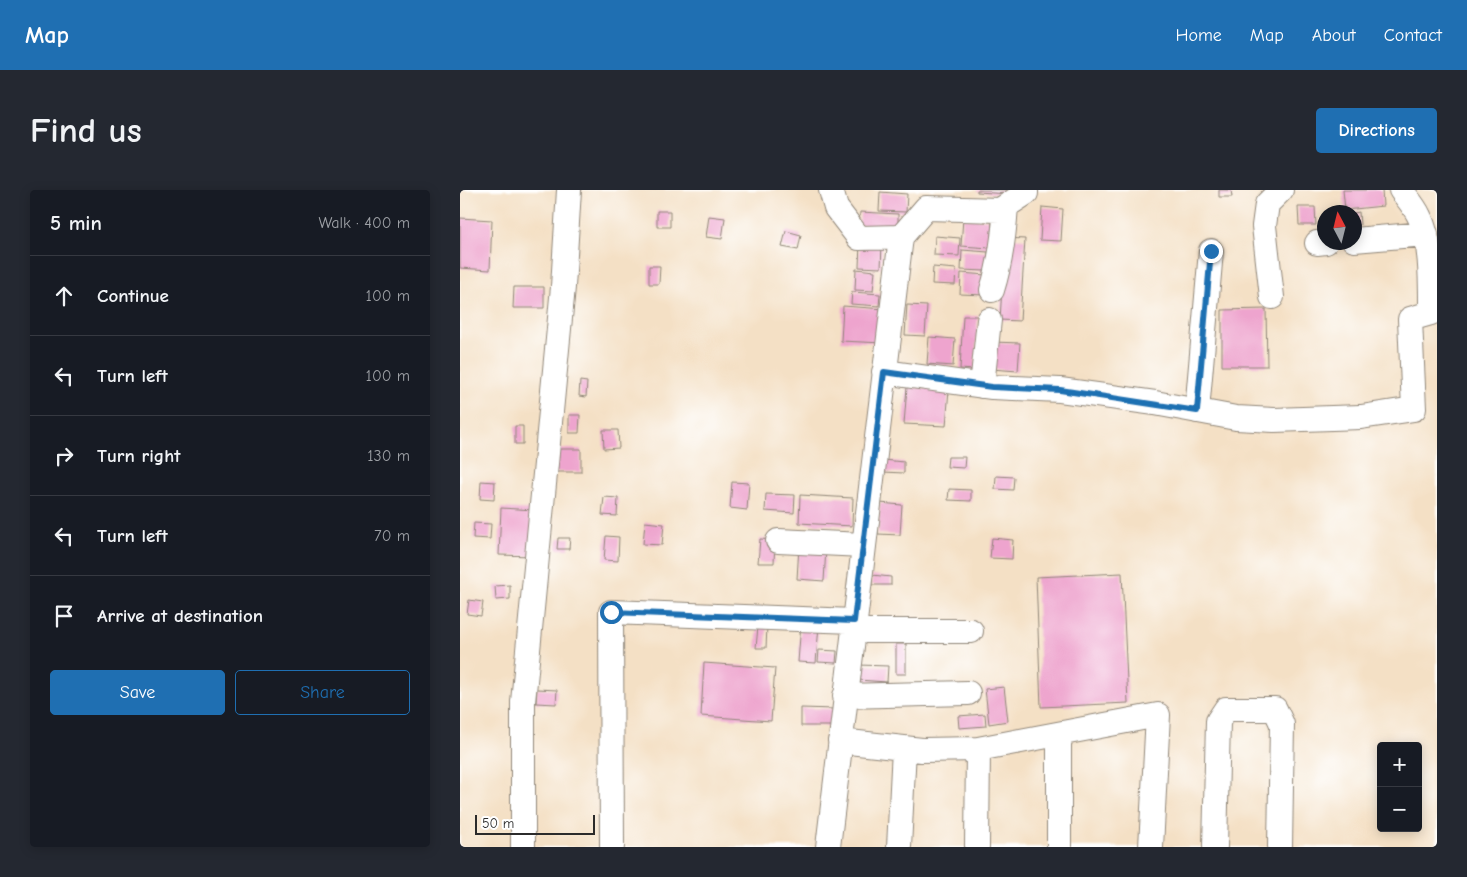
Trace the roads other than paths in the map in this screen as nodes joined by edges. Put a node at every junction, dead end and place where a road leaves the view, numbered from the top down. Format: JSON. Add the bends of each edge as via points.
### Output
{"nodes":[{"id":1,"x":569,"y":190,"type":"edge"},
{"id":2,"x":831,"y":190,"type":"edge"},
{"id":3,"x":1026,"y":190,"type":"edge"},
{"id":4,"x":1281,"y":190,"type":"edge"},
{"id":5,"x":1401,"y":190,"type":"edge"},
{"id":6,"x":1006,"y":206,"type":"junction"},
{"id":7,"x":1427,"y":223,"type":"edge"},
{"id":8,"x":901,"y":237,"type":"junction"},
{"id":9,"x":1362,"y":238,"type":"edge"},
{"id":10,"x":1211,"y":251,"type":"dead end"},
{"id":11,"x":992,"y":290,"type":"dead end"},
{"id":12,"x":1434,"y":295,"type":"edge"},
{"id":13,"x":1272,"y":297,"type":"dead end"},
{"id":14,"x":989,"y":320,"type":"dead end"},
{"id":15,"x":884,"y":372,"type":"junction"},
{"id":16,"x":982,"y":386,"type":"junction"},
{"id":17,"x":1197,"y":411,"type":"junction"},
{"id":18,"x":778,"y":541,"type":"dead end"},
{"id":19,"x":863,"y":545,"type":"junction"},
{"id":20,"x":853,"y":626,"type":"junction"},
{"id":21,"x":972,"y":631,"type":"dead end"},
{"id":22,"x":968,"y":693,"type":"dead end"},
{"id":23,"x":845,"y":696,"type":"junction"},
{"id":24,"x":1059,"y":735,"type":"junction"},
{"id":25,"x":840,"y":741,"type":"junction"},
{"id":26,"x":904,"y":749,"type":"junction"},
{"id":27,"x":978,"y":749,"type":"junction"},
{"id":28,"x":523,"y":847,"type":"edge"},
{"id":29,"x":612,"y":847,"type":"edge"},
{"id":30,"x":828,"y":847,"type":"edge"},
{"id":31,"x":899,"y":847,"type":"edge"},
{"id":32,"x":977,"y":847,"type":"edge"},
{"id":33,"x":1060,"y":847,"type":"edge"},
{"id":34,"x":1151,"y":847,"type":"edge"},
{"id":35,"x":1215,"y":847,"type":"edge"},
{"id":36,"x":1280,"y":847,"type":"edge"}],
"edges":[{"from":1,"to":28,"type":"street","via":[[563,287],[523,702]]},
{"from":2,"to":8,"type":"street","via":[[836,208],[859,238]]},
{"from":3,"to":6,"type":"street"},
{"from":4,"to":13,"type":"street","via":[[1267,204],[1264,226]]},
{"from":5,"to":7,"type":"street"},
{"from":6,"to":8,"type":"street","via":[[1000,210],[926,208]]},
{"from":6,"to":11,"type":"street","via":[[1004,241]]},
{"from":7,"to":9,"type":"street"},
{"from":7,"to":12,"type":"street"},
{"from":8,"to":15,"type":"street"},
{"from":10,"to":17,"type":"street"},
{"from":12,"to":17,"type":"street","via":[[1430,314],[1410,319],[1414,409],[1361,416],[1274,420]]},
{"from":14,"to":16,"type":"street"},
{"from":15,"to":16,"type":"street"},
{"from":15,"to":19,"type":"street"},
{"from":16,"to":17,"type":"street","via":[[1060,390]]},
{"from":18,"to":19,"type":"street"},
{"from":19,"to":20,"type":"street"},
{"from":20,"to":21,"type":"street"},
{"from":20,"to":23,"type":"street"},
{"from":20,"to":29,"type":"street","via":[[611,612]]},
{"from":22,"to":23,"type":"street"},
{"from":23,"to":25,"type":"street"},
{"from":24,"to":27,"type":"street"},
{"from":24,"to":33,"type":"street"},
{"from":24,"to":34,"type":"street","via":[[1158,715]]},
{"from":25,"to":26,"type":"street"},
{"from":25,"to":30,"type":"street"},
{"from":26,"to":27,"type":"street"},
{"from":26,"to":31,"type":"street"},
{"from":27,"to":32,"type":"street"},
{"from":35,"to":36,"type":"street","via":[[1218,722],[1226,709],[1275,709],[1282,724]]}]}
